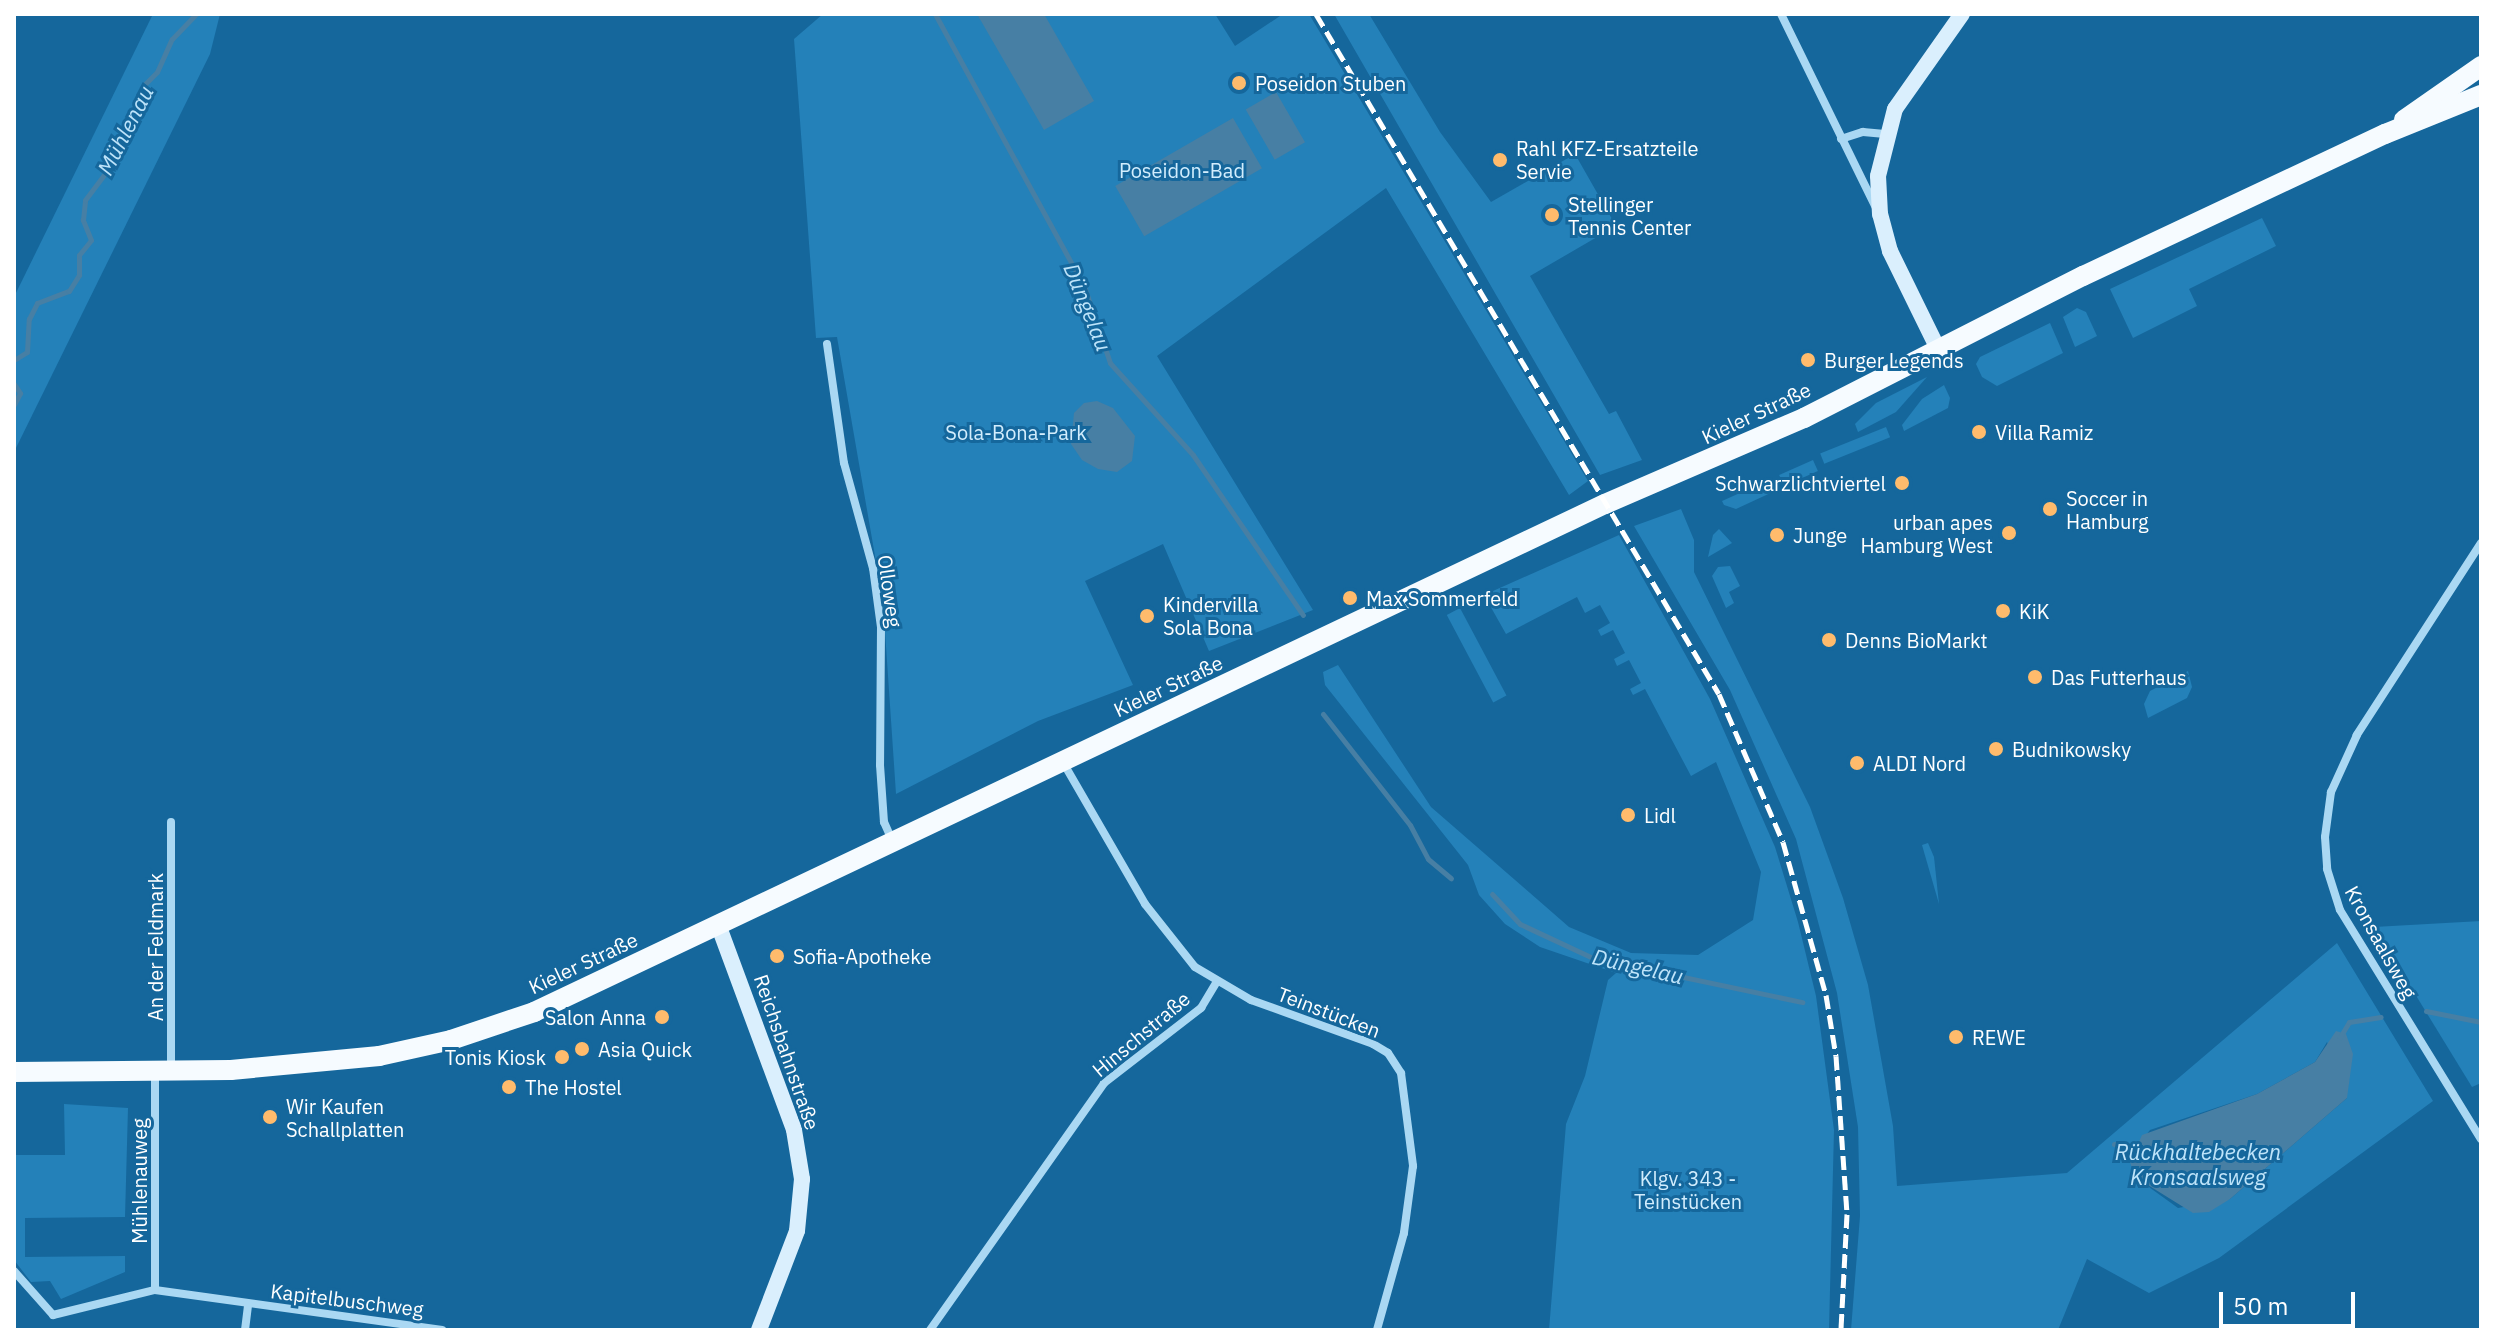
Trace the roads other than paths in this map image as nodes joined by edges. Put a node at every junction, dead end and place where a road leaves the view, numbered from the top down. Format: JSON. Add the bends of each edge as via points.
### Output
{"nodes":[{"id":1,"x":1781,"y":14,"type":"edge"},
{"id":2,"x":1962,"y":14,"type":"edge"},
{"id":3,"x":2481,"y":66,"type":"edge"},
{"id":4,"x":2481,"y":95,"type":"edge"},
{"id":5,"x":1885,"y":134,"type":"junction"},
{"id":6,"x":2385,"y":134,"type":"junction"},
{"id":7,"x":1841,"y":139,"type":"junction"},
{"id":8,"x":1880,"y":214,"type":"junction"},
{"id":9,"x":827,"y":344,"type":"dead end"},
{"id":10,"x":1938,"y":349,"type":"junction"},
{"id":11,"x":2481,"y":543,"type":"edge"},
{"id":12,"x":1064,"y":764,"type":"junction"},
{"id":13,"x":171,"y":822,"type":"dead end"},
{"id":14,"x":893,"y":845,"type":"junction"},
{"id":15,"x":719,"y":927,"type":"junction"},
{"id":16,"x":1216,"y":983,"type":"junction"},
{"id":17,"x":14,"y":1072,"type":"edge"},
{"id":18,"x":163,"y":1072,"type":"junction"},
{"id":19,"x":2481,"y":1139,"type":"edge"},
{"id":20,"x":14,"y":1271,"type":"edge"},
{"id":21,"x":155,"y":1290,"type":"junction"},
{"id":22,"x":248,"y":1304,"type":"junction"},
{"id":23,"x":245,"y":1330,"type":"edge"},
{"id":24,"x":442,"y":1330,"type":"edge"},
{"id":25,"x":759,"y":1330,"type":"edge"},
{"id":26,"x":930,"y":1330,"type":"edge"},
{"id":27,"x":1377,"y":1330,"type":"edge"}],
"edges":[{"from":1,"to":7,"type":"street"},
{"from":2,"to":5,"type":"street","via":[[1901,99]]},
{"from":3,"to":6,"type":"main road","name":"Kieler Straße"},
{"from":4,"to":6,"type":"main road","name":"Kieler Straße"},
{"from":5,"to":7,"type":"street","via":[[1863,132]]},
{"from":5,"to":8,"type":"street","via":[[1878,176]]},
{"from":6,"to":10,"type":"main road","name":"Kieler Straße"},
{"from":7,"to":8,"type":"street"},
{"from":8,"to":10,"type":"street","via":[[1890,251]]},
{"from":9,"to":14,"type":"street","name":"Olloweg","via":[[844,463],[873,568],[881,627],[882,798]]},
{"from":10,"to":12,"type":"main road","name":"Kieler Straße","via":[[1804,418],[1605,504]]},
{"from":11,"to":19,"type":"street","name":"Kronsaalsweg","via":[[2357,735],[2331,792],[2325,837],[2327,869],[2340,910]]},
{"from":12,"to":14,"type":"main road","name":"Kieler Straße"},
{"from":12,"to":16,"type":"street","name":"Hinschstraße","via":[[1176,948]]},
{"from":13,"to":18,"type":"street","name":"An der Feldmark"},
{"from":14,"to":15,"type":"main road","name":"Kieler Straße"},
{"from":15,"to":18,"type":"main road","name":"Kieler Straße","via":[[534,1012],[451,1040],[364,1058]]},
{"from":15,"to":25,"type":"street","name":"Reichsbahnstraße","via":[[794,1130],[802,1179],[797,1231]]},
{"from":16,"to":26,"type":"street","name":"Hinschstraße","via":[[1201,1008],[1104,1083]]},
{"from":16,"to":27,"type":"street","name":"Teinstücken","via":[[1373,1044],[1388,1053],[1401,1073],[1415,1149],[1404,1233]]},
{"from":17,"to":18,"type":"main road","name":"Kieler Straße"},
{"from":18,"to":21,"type":"street","name":"Mühlenauweg"},
{"from":20,"to":21,"type":"street","name":"Kapitelbuschweg","via":[[53,1315]]},
{"from":21,"to":22,"type":"street","name":"Kapitelbuschweg"},
{"from":22,"to":23,"type":"street","name":"Kapitelbuschweg"},
{"from":22,"to":24,"type":"street","name":"Kapitelbuschweg"}]}
